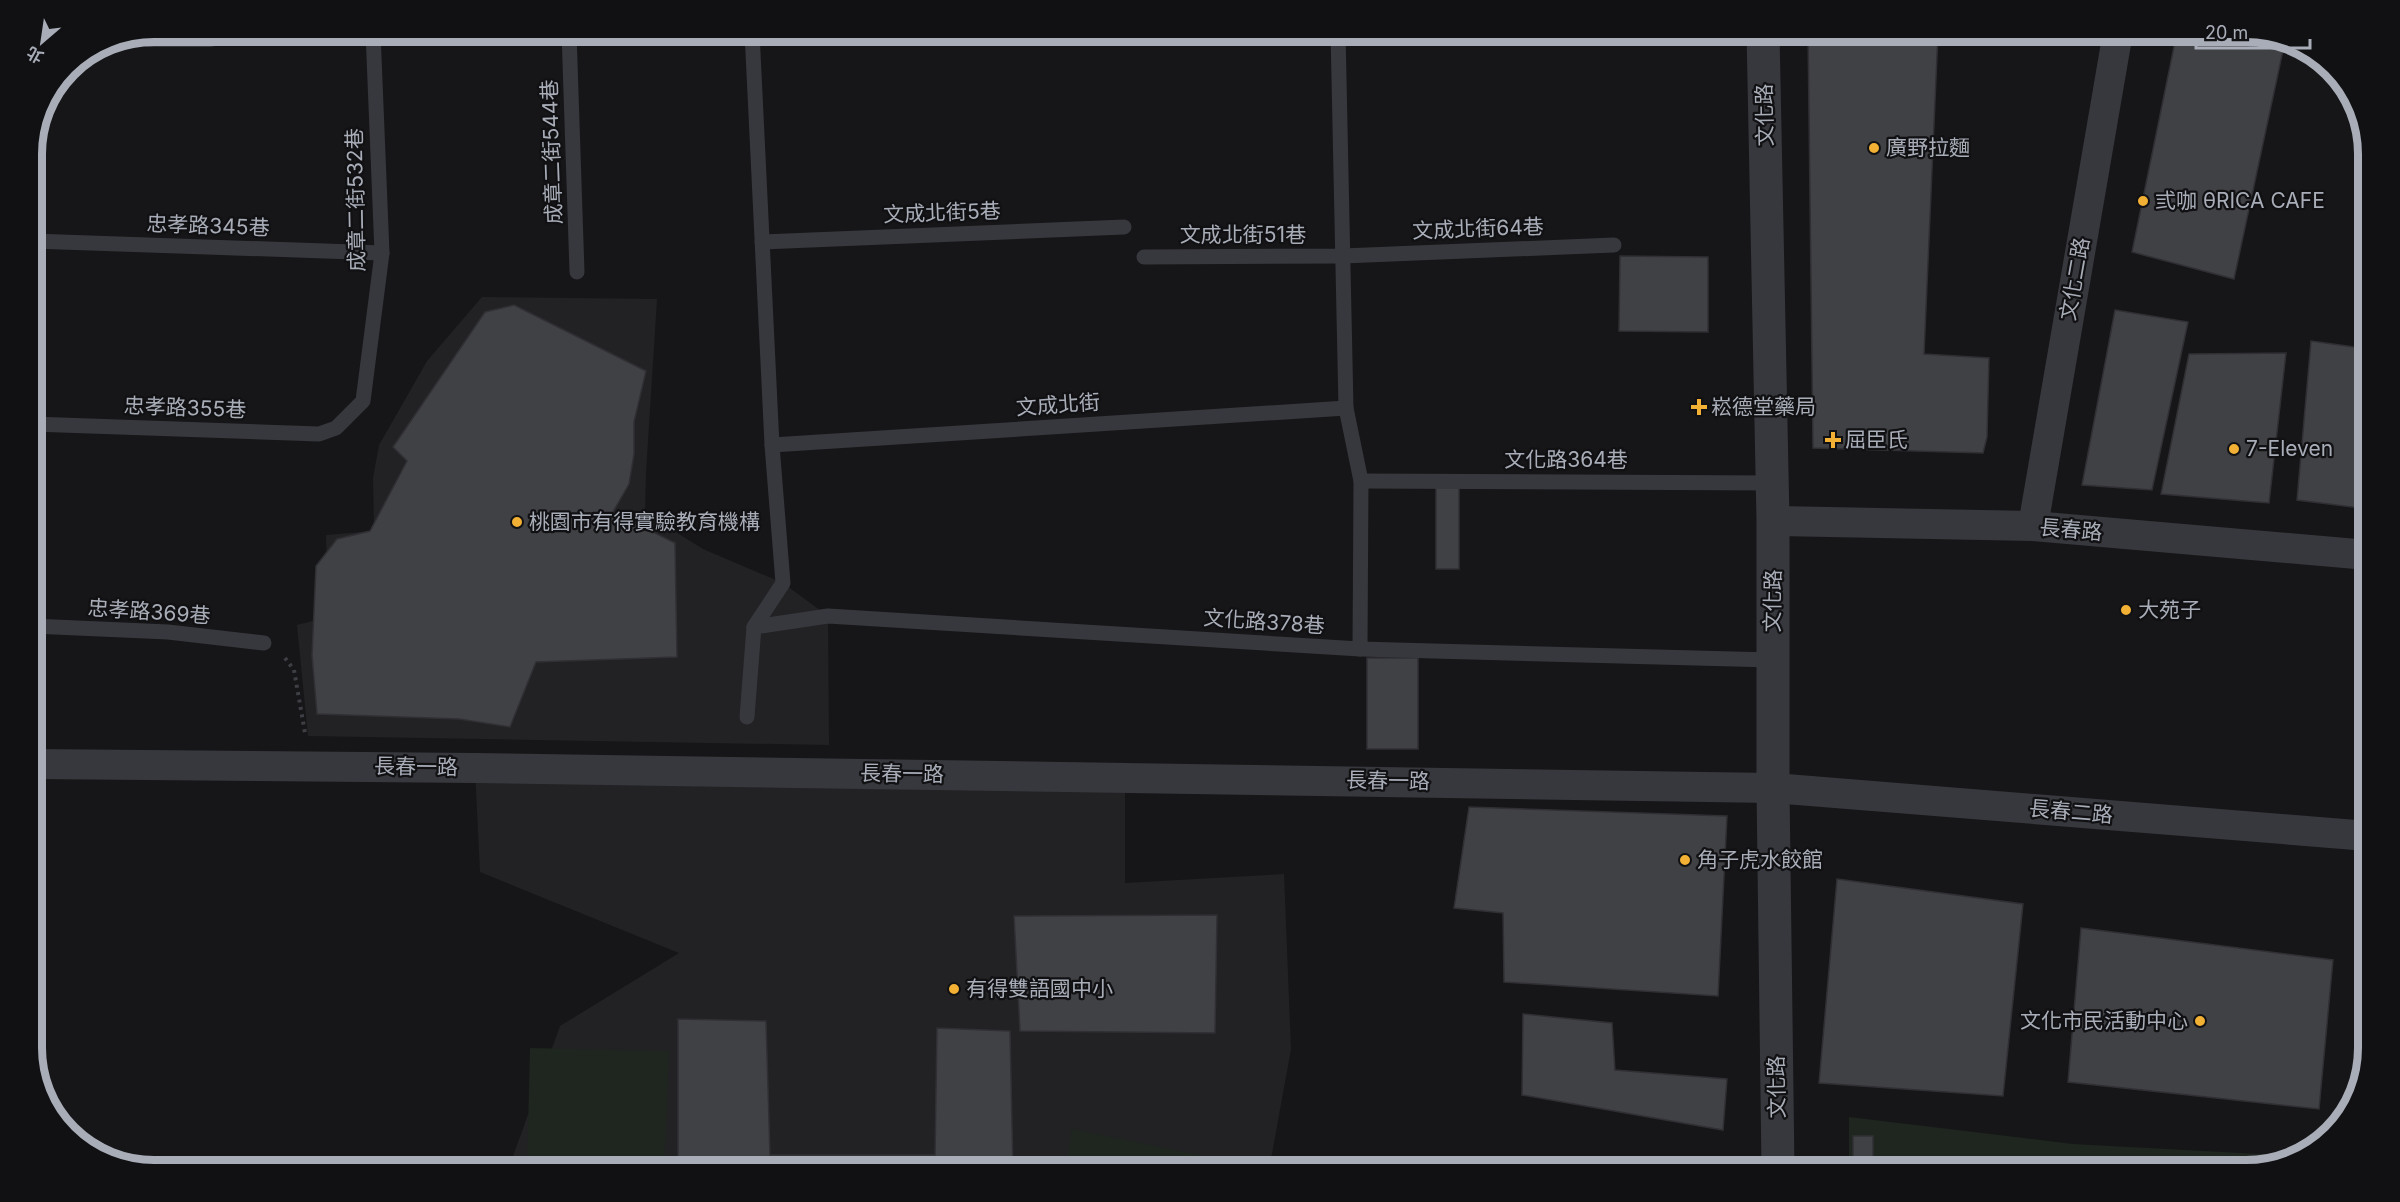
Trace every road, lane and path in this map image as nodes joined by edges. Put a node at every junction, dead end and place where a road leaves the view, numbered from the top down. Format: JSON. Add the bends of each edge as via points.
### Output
{"nodes":[{"id":1,"x":373,"y":42,"type":"edge"},
{"id":2,"x":569,"y":42,"type":"edge"},
{"id":3,"x":752,"y":42,"type":"edge"},
{"id":4,"x":1338,"y":42,"type":"edge"},
{"id":5,"x":1763,"y":42,"type":"edge"},
{"id":6,"x":2116,"y":42,"type":"edge"},
{"id":7,"x":1124,"y":227,"type":"dead end"},
{"id":8,"x":42,"y":241,"type":"edge"},
{"id":9,"x":762,"y":242,"type":"junction"},
{"id":10,"x":1614,"y":244,"type":"dead end"},
{"id":11,"x":382,"y":253,"type":"junction"},
{"id":12,"x":1144,"y":256,"type":"dead end"},
{"id":13,"x":1343,"y":256,"type":"junction"},
{"id":14,"x":577,"y":272,"type":"dead end"},
{"id":15,"x":1346,"y":408,"type":"junction"},
{"id":16,"x":42,"y":424,"type":"edge"},
{"id":17,"x":336,"y":428,"type":"joint"},
{"id":18,"x":772,"y":445,"type":"junction"},
{"id":19,"x":1360,"y":481,"type":"junction"},
{"id":20,"x":1771,"y":483,"type":"junction"},
{"id":21,"x":1773,"y":520,"type":"junction"},
{"id":22,"x":2033,"y":526,"type":"junction"},
{"id":23,"x":2358,"y":554,"type":"edge"},
{"id":24,"x":42,"y":626,"type":"edge"},
{"id":25,"x":754,"y":627,"type":"junction"},
{"id":26,"x":264,"y":643,"type":"joint"},
{"id":27,"x":1360,"y":650,"type":"junction"},
{"id":28,"x":1772,"y":660,"type":"junction"},
{"id":29,"x":747,"y":717,"type":"dead end"},
{"id":30,"x":42,"y":764,"type":"edge"},
{"id":31,"x":311,"y":766,"type":"junction"},
{"id":32,"x":1773,"y":788,"type":"junction"},
{"id":33,"x":2358,"y":835,"type":"edge"},
{"id":34,"x":1793,"y":1160,"type":"edge"}],
"edges":[{"from":1,"to":11,"type":"lane","name":"成章二街532巷"},
{"from":2,"to":14,"type":"lane","name":"成章二街544巷"},
{"from":3,"to":9,"type":"lane"},
{"from":4,"to":13,"type":"lane"},
{"from":5,"to":20,"type":"street","name":"文化路"},
{"from":6,"to":22,"type":"street","name":"文化二路"},
{"from":7,"to":9,"type":"lane","name":"文成北街5巷"},
{"from":8,"to":11,"type":"lane","name":"忠孝路345巷"},
{"from":9,"to":18,"type":"lane"},
{"from":10,"to":13,"type":"lane","name":"文成北街64巷"},
{"from":11,"to":17,"type":"lane","name":"成章二街532巷","via":[[363,401]]},
{"from":12,"to":13,"type":"lane","name":"文成北街51巷"},
{"from":13,"to":15,"type":"lane"},
{"from":15,"to":18,"type":"lane","name":"文成北街"},
{"from":15,"to":19,"type":"lane"},
{"from":16,"to":17,"type":"lane","name":"忠孝路355巷","via":[[319,434]]},
{"from":18,"to":25,"type":"lane","via":[[783,583]]},
{"from":19,"to":20,"type":"lane","name":"文化路364巷"},
{"from":19,"to":27,"type":"lane"},
{"from":20,"to":21,"type":"street","name":"文化路"},
{"from":21,"to":22,"type":"street","name":"長春路"},
{"from":21,"to":28,"type":"street","name":"文化路"},
{"from":22,"to":23,"type":"street","name":"長春路"},
{"from":24,"to":26,"type":"lane","name":"忠孝路369巷","via":[[168,632]]},
{"from":25,"to":27,"type":"lane","name":"文化路378巷","via":[[828,616]]},
{"from":25,"to":29,"type":"lane"},
{"from":26,"to":31,"type":"path","via":[[280,652],[294,670]]},
{"from":27,"to":28,"type":"lane","name":"文化路378巷"},
{"from":28,"to":32,"type":"street","name":"文化路"},
{"from":30,"to":31,"type":"street","name":"長春一路"},
{"from":31,"to":32,"type":"street","name":"長春一路"},
{"from":32,"to":33,"type":"street","name":"長春二路"},
{"from":32,"to":34,"type":"street","name":"文化路"}]}
